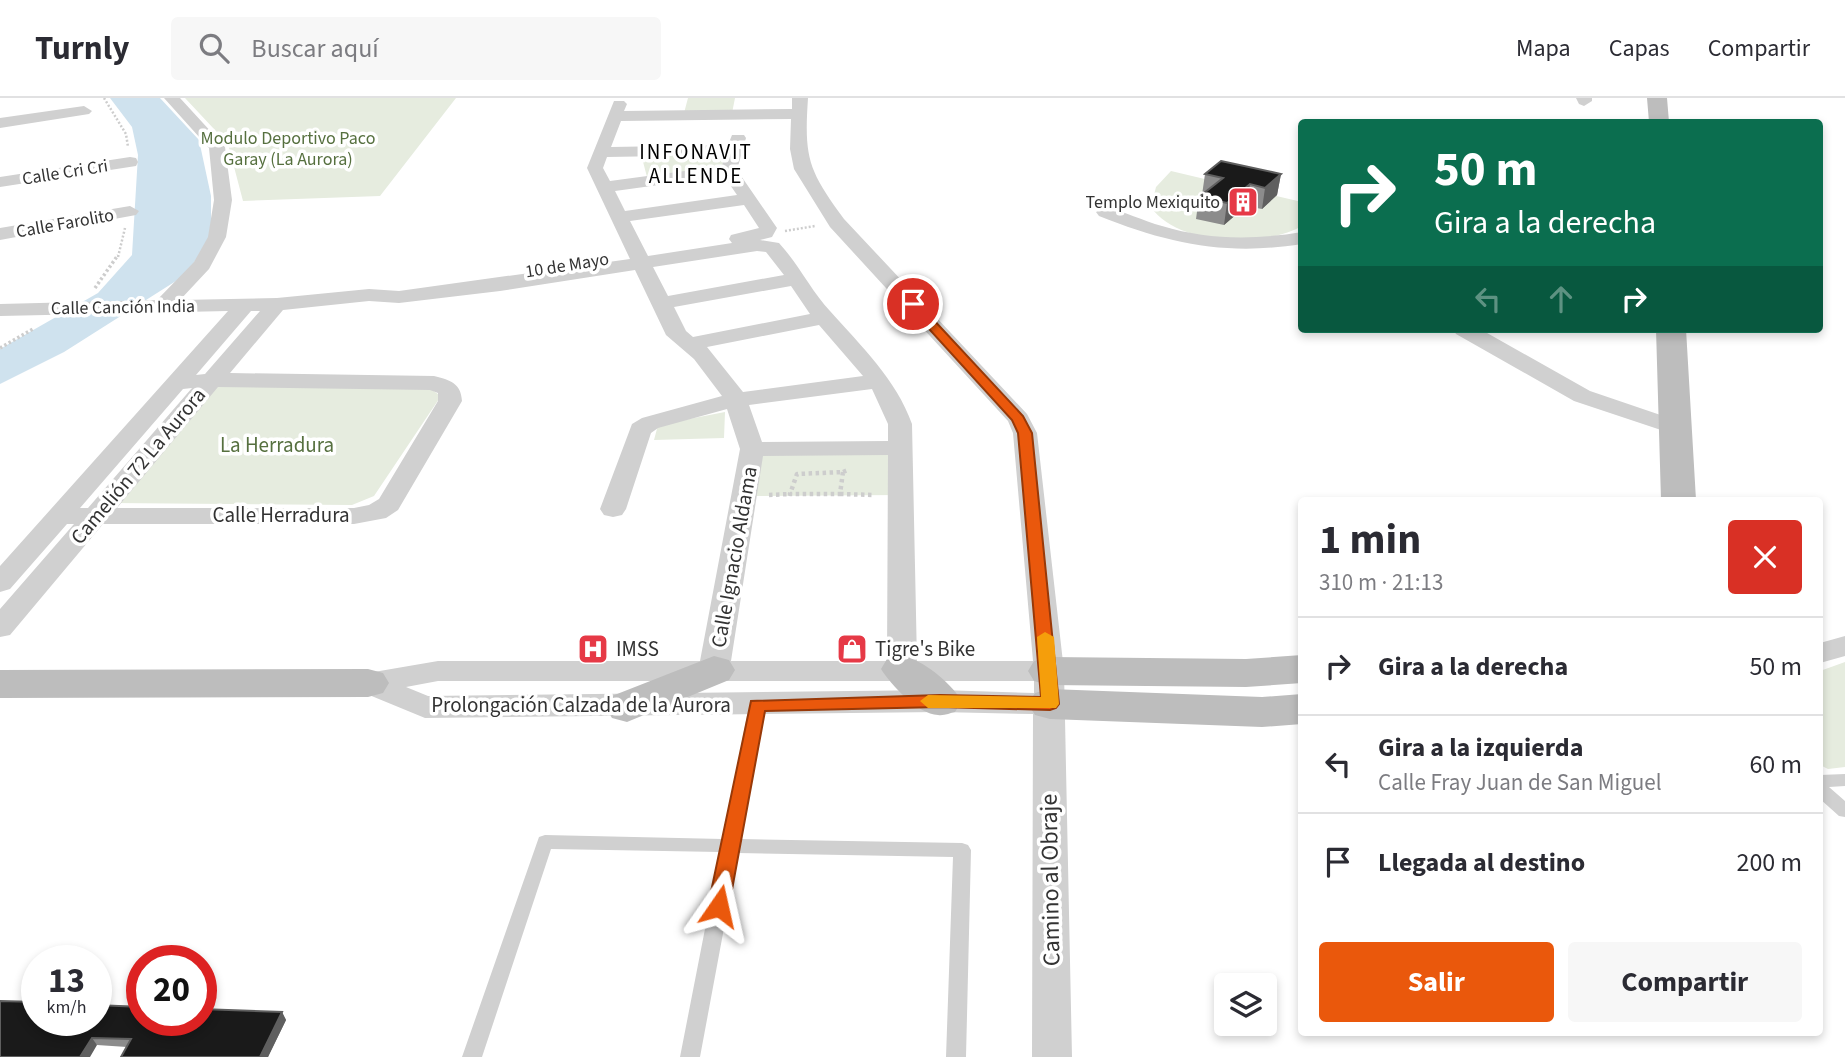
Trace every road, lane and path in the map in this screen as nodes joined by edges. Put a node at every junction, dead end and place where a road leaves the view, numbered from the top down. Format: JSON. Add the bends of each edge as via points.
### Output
{"nodes":[{"id":1,"x":104,"y":98,"type":"edge"},
{"id":2,"x":172,"y":98,"type":"edge"},
{"id":3,"x":682,"y":98,"type":"edge"},
{"id":4,"x":1657,"y":98,"type":"edge"},
{"id":5,"x":737,"y":106,"type":"edge"},
{"id":6,"x":800,"y":106,"type":"edge"},
{"id":7,"x":84,"y":111,"type":"dead end"},
{"id":8,"x":675,"y":115,"type":"junction"},
{"id":9,"x":1659,"y":119,"type":"edge"},
{"id":10,"x":0,"y":123,"type":"edge"},
{"id":11,"x":600,"y":152,"type":"junction"},
{"id":12,"x":130,"y":162,"type":"joint"},
{"id":13,"x":729,"y":170,"type":"junction"},
{"id":14,"x":0,"y":181,"type":"edge"},
{"id":15,"x":605,"y":187,"type":"junction"},
{"id":16,"x":749,"y":199,"type":"junction"},
{"id":17,"x":130,"y":212,"type":"joint"},
{"id":18,"x":1105,"y":212,"type":"dead end"},
{"id":19,"x":620,"y":217,"type":"junction"},
{"id":20,"x":836,"y":223,"type":"junction"},
{"id":21,"x":0,"y":234,"type":"edge"},
{"id":22,"x":765,"y":239,"type":"junction"},
{"id":23,"x":1298,"y":239,"type":"edge"},
{"id":24,"x":640,"y":259,"type":"junction"},
{"id":25,"x":796,"y":279,"type":"junction"},
{"id":26,"x":662,"y":303,"type":"junction"},
{"id":27,"x":246,"y":304,"type":"junction"},
{"id":28,"x":277,"y":304,"type":"junction"},
{"id":29,"x":163,"y":306,"type":"junction"},
{"id":30,"x":56,"y":308,"type":"junction"},
{"id":31,"x":0,"y":310,"type":"edge"},
{"id":32,"x":825,"y":318,"type":"junction"},
{"id":33,"x":1471,"y":333,"type":"edge"},
{"id":34,"x":1671,"y":333,"type":"edge"},
{"id":35,"x":688,"y":344,"type":"junction"},
{"id":36,"x":212,"y":380,"type":"junction"},
{"id":37,"x":879,"y":381,"type":"junction"},
{"id":38,"x":177,"y":383,"type":"junction"},
{"id":39,"x":736,"y":400,"type":"junction"},
{"id":40,"x":1676,"y":428,"type":"junction"},
{"id":41,"x":900,"y":448,"type":"junction"},
{"id":42,"x":752,"y":449,"type":"junction"},
{"id":43,"x":854,"y":468,"type":"dead end"},
{"id":44,"x":843,"y":472,"type":"junction"},
{"id":45,"x":840,"y":495,"type":"junction"},
{"id":46,"x":900,"y":495,"type":"junction"},
{"id":47,"x":1679,"y":497,"type":"edge"},
{"id":48,"x":612,"y":509,"type":"dead end"},
{"id":49,"x":60,"y":516,"type":"junction"},
{"id":50,"x":96,"y":516,"type":"junction"},
{"id":51,"x":0,"y":583,"type":"edge"},
{"id":52,"x":0,"y":628,"type":"edge"},
{"id":53,"x":1845,"y":646,"type":"edge"},
{"id":54,"x":1823,"y":652,"type":"edge"},
{"id":55,"x":902,"y":669,"type":"junction"},
{"id":56,"x":1298,"y":669,"type":"edge"},
{"id":57,"x":714,"y":670,"type":"junction"},
{"id":58,"x":368,"y":683,"type":"junction"},
{"id":59,"x":0,"y":684,"type":"edge"},
{"id":60,"x":1049,"y":687,"type":"junction"},
{"id":61,"x":940,"y":701,"type":"junction"},
{"id":62,"x":757,"y":705,"type":"junction"},
{"id":63,"x":627,"y":707,"type":"junction"},
{"id":64,"x":1289,"y":715,"type":"edge"},
{"id":65,"x":1845,"y":780,"type":"edge"},
{"id":66,"x":1823,"y":781,"type":"edge"},
{"id":67,"x":1823,"y":792,"type":"edge"},
{"id":68,"x":1845,"y":811,"type":"edge"},
{"id":69,"x":731,"y":844,"type":"junction"},
{"id":70,"x":472,"y":1057,"type":"edge"},
{"id":71,"x":690,"y":1057,"type":"edge"},
{"id":72,"x":956,"y":1057,"type":"edge"},
{"id":73,"x":1052,"y":1057,"type":"edge"}],
"edges":[{"from":1,"to":12,"type":"path","via":[[126,134]]},
{"from":2,"to":29,"type":"street","via":[[217,147],[223,200],[217,237],[202,265]]},
{"from":3,"to":8,"type":"street"},
{"from":4,"to":9,"type":"main road"},
{"from":5,"to":6,"type":"street"},
{"from":5,"to":8,"type":"street"},
{"from":6,"to":20,"type":"street","name":"Camino al Obraje","via":[[802,168]]},
{"from":7,"to":10,"type":"street"},
{"from":8,"to":11,"type":"street","name":"Calle Ignacio Aldama","via":[[617,110]]},
{"from":11,"to":13,"type":"street","via":[[736,144]]},
{"from":11,"to":15,"type":"street","name":"Calle Ignacio Aldama","via":[[595,168]]},
{"from":12,"to":14,"type":"street","name":"Calle Cri Cri"},
{"from":13,"to":15,"type":"street"},
{"from":13,"to":16,"type":"street"},
{"from":15,"to":19,"type":"street","name":"Calle Ignacio Aldama"},
{"from":16,"to":19,"type":"street"},
{"from":16,"to":22,"type":"street","via":[[766,223]]},
{"from":17,"to":21,"type":"street","name":"Calle Farolito"},
{"from":17,"to":30,"type":"path","via":[[117,260],[96,287]]},
{"from":18,"to":23,"type":"street","via":[[1190,241],[1232,246]]},
{"from":19,"to":24,"type":"street","name":"Calle Ignacio Aldama"},
{"from":20,"to":22,"type":"path"},
{"from":20,"to":60,"type":"street","name":"Camino al Obraje","via":[[1018,419],[1025,433]]},
{"from":22,"to":24,"type":"street","name":"10 de Mayo"},
{"from":22,"to":25,"type":"street"},
{"from":24,"to":26,"type":"street","name":"Calle Ignacio Aldama"},
{"from":24,"to":28,"type":"street","name":"10 de Mayo","via":[[399,296]]},
{"from":25,"to":26,"type":"street"},
{"from":25,"to":32,"type":"street"},
{"from":26,"to":35,"type":"street","name":"Calle Ignacio Aldama","via":[[677,335]]},
{"from":27,"to":28,"type":"street","name":"10 de Mayo"},
{"from":27,"to":29,"type":"street","name":"Calle Canción India"},
{"from":27,"to":38,"type":"street","name":"Camelión 72 La Aurora"},
{"from":28,"to":36,"type":"street","name":"Camelión 72 La Aurora"},
{"from":29,"to":30,"type":"street","name":"Calle Canción India"},
{"from":30,"to":31,"type":"street","name":"Calle Canción India"},
{"from":32,"to":35,"type":"street"},
{"from":32,"to":37,"type":"street"},
{"from":33,"to":40,"type":"street","via":[[1582,396]]},
{"from":34,"to":40,"type":"main road"},
{"from":35,"to":39,"type":"street","name":"Calle Ignacio Aldama","via":[[702,354]]},
{"from":36,"to":38,"type":"street","name":"Calle Herradura"},
{"from":36,"to":50,"type":"street","name":"Camelión 72 La Aurora"},
{"from":36,"to":50,"type":"street","name":"Calle Herradura","via":[[434,383],[450,390],[450,401],[389,504],[377,512],[354,516]]},
{"from":37,"to":39,"type":"street"},
{"from":37,"to":41,"type":"street","via":[[895,404]]},
{"from":38,"to":49,"type":"street","name":"Camelión 72 La Aurora"},
{"from":39,"to":42,"type":"street","name":"Calle Ignacio Aldama"},
{"from":39,"to":48,"type":"street","via":[[640,429]]},
{"from":40,"to":47,"type":"main road"},
{"from":41,"to":42,"type":"street"},
{"from":41,"to":46,"type":"street"},
{"from":42,"to":57,"type":"street","name":"Calle Ignacio Aldama"},
{"from":43,"to":44,"type":"path"},
{"from":44,"to":45,"type":"path"},
{"from":44,"to":45,"type":"path","via":[[797,474],[789,494]]},
{"from":45,"to":46,"type":"path"},
{"from":46,"to":55,"type":"street"},
{"from":49,"to":50,"type":"street","name":"Calle Herradura"},
{"from":49,"to":51,"type":"street","name":"Camelión 72 La Aurora"},
{"from":50,"to":52,"type":"street","name":"Camelión 72 La Aurora"},
{"from":53,"to":54,"type":"street"},
{"from":55,"to":57,"type":"street","name":"Prolongación Calzada de la Aurora"},
{"from":55,"to":60,"type":"street","name":"Prolongación Calzada de la Aurora"},
{"from":55,"to":61,"type":"main road"},
{"from":56,"to":60,"type":"main road","via":[[1246,673],[1225,688],[1071,692]]},
{"from":57,"to":58,"type":"street","name":"Prolongación Calzada de la Aurora","via":[[438,671]]},
{"from":57,"to":63,"type":"main road"},
{"from":58,"to":59,"type":"main road","name":"Prolongación Calzada de la Aurora"},
{"from":58,"to":63,"type":"street","name":"Prolongación Calzada de la Aurora","via":[[425,707]]},
{"from":60,"to":61,"type":"street","name":"Prolongación Calzada de la Aurora"},
{"from":60,"to":64,"type":"main road"},
{"from":60,"to":73,"type":"street","name":"Camino al Obraje"},
{"from":61,"to":62,"type":"street","name":"Prolongación Calzada de la Aurora"},
{"from":62,"to":63,"type":"street","name":"Prolongación Calzada de la Aurora"},
{"from":62,"to":69,"type":"lane"},
{"from":65,"to":66,"type":"lane"},
{"from":67,"to":68,"type":"lane"},
{"from":69,"to":70,"type":"lane","via":[[545,842]]},
{"from":69,"to":71,"type":"lane"},
{"from":69,"to":72,"type":"lane","via":[[962,850]]}]}
